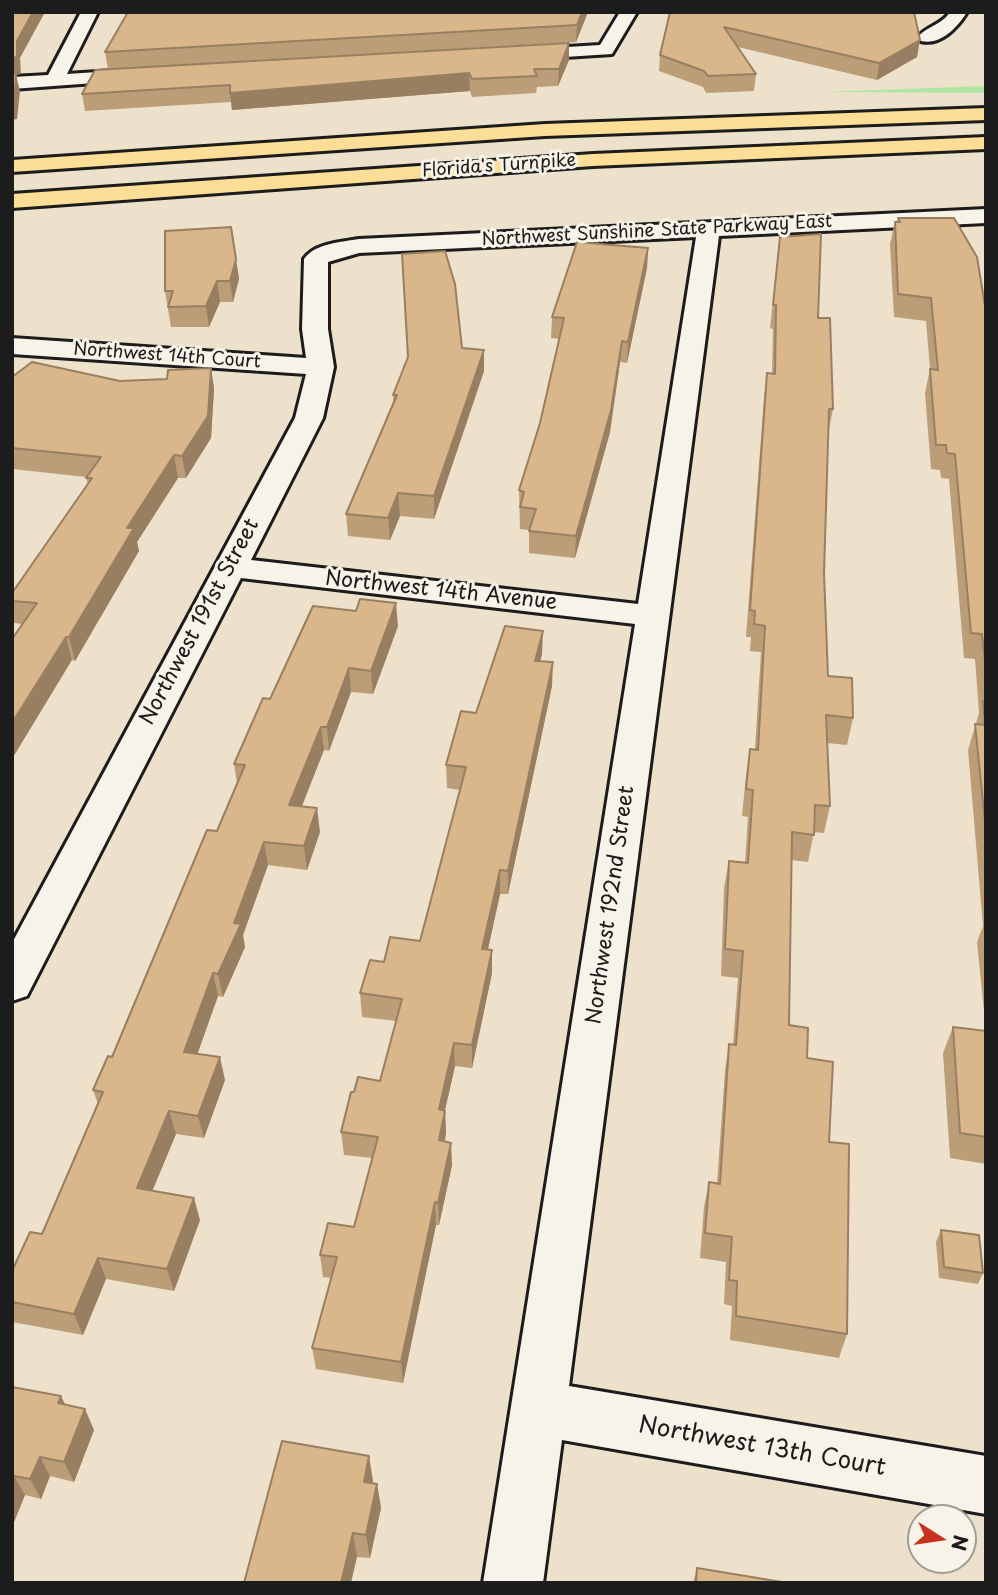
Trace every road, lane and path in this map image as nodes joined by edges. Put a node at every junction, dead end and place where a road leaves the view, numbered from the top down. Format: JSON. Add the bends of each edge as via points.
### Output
{"nodes":[{"id":1,"x":90,"y":12,"type":"edge"},
{"id":2,"x":629,"y":12,"type":"edge"},
{"id":3,"x":959,"y":12,"type":"edge"},
{"id":4,"x":927,"y":37,"type":"dead end"},
{"id":5,"x":499,"y":56,"type":"edge"},
{"id":6,"x":159,"y":75,"type":"edge"},
{"id":7,"x":55,"y":80,"type":"junction"},
{"id":8,"x":12,"y":83,"type":"edge"},
{"id":9,"x":986,"y":114,"type":"edge"},
{"id":10,"x":986,"y":143,"type":"edge"},
{"id":11,"x":808,"y":149,"type":"junction"},
{"id":12,"x":986,"y":152,"type":"edge"},
{"id":13,"x":12,"y":166,"type":"edge"},
{"id":14,"x":12,"y":201,"type":"edge"},
{"id":15,"x":986,"y":216,"type":"edge"},
{"id":16,"x":709,"y":227,"type":"junction"},
{"id":17,"x":330,"y":252,"type":"joint"},
{"id":18,"x":12,"y":345,"type":"edge"},
{"id":19,"x":321,"y":367,"type":"junction"},
{"id":20,"x":229,"y":567,"type":"junction"},
{"id":21,"x":653,"y":615,"type":"junction"},
{"id":22,"x":12,"y":984,"type":"edge"},
{"id":23,"x":539,"y":1409,"type":"junction"},
{"id":24,"x":986,"y":1485,"type":"edge"},
{"id":25,"x":513,"y":1583,"type":"edge"}],
"edges":[{"from":1,"to":7,"type":"street"},
{"from":2,"to":5,"type":"street","via":[[606,50]]},
{"from":3,"to":4,"type":"street","via":[[950,25]]},
{"from":6,"to":7,"type":"street"},
{"from":7,"to":8,"type":"street"},
{"from":9,"to":13,"type":"highway","name":"Florida's Turnpike","via":[[470,134]]},
{"from":10,"to":11,"type":"highway","name":"Florida's Turnpike"},
{"from":11,"to":12,"type":"highway"},
{"from":11,"to":14,"type":"highway","name":"Florida's Turnpike","via":[[398,172]]},
{"from":15,"to":16,"type":"street","name":"Northwest Sunshine State Parkway East"},
{"from":16,"to":17,"type":"street","name":"Northwest Sunshine State Parkway East","via":[[359,246]]},
{"from":16,"to":21,"type":"street","name":"Northwest 192nd Street"},
{"from":17,"to":19,"type":"street","name":"Northwest 191st Street","via":[[316,259],[315,329]]},
{"from":18,"to":19,"type":"street","name":"Northwest 14th Court"},
{"from":19,"to":20,"type":"street","name":"Northwest 191st Street","via":[[309,418]]},
{"from":20,"to":21,"type":"street","name":"Northwest 14th Avenue"},
{"from":20,"to":22,"type":"street","name":"Northwest 191st Street"},
{"from":21,"to":23,"type":"street","name":"Northwest 192nd Street"},
{"from":23,"to":24,"type":"street","name":"Northwest 13th Court"},
{"from":23,"to":25,"type":"street","name":"Northwest 192nd Street"}]}
